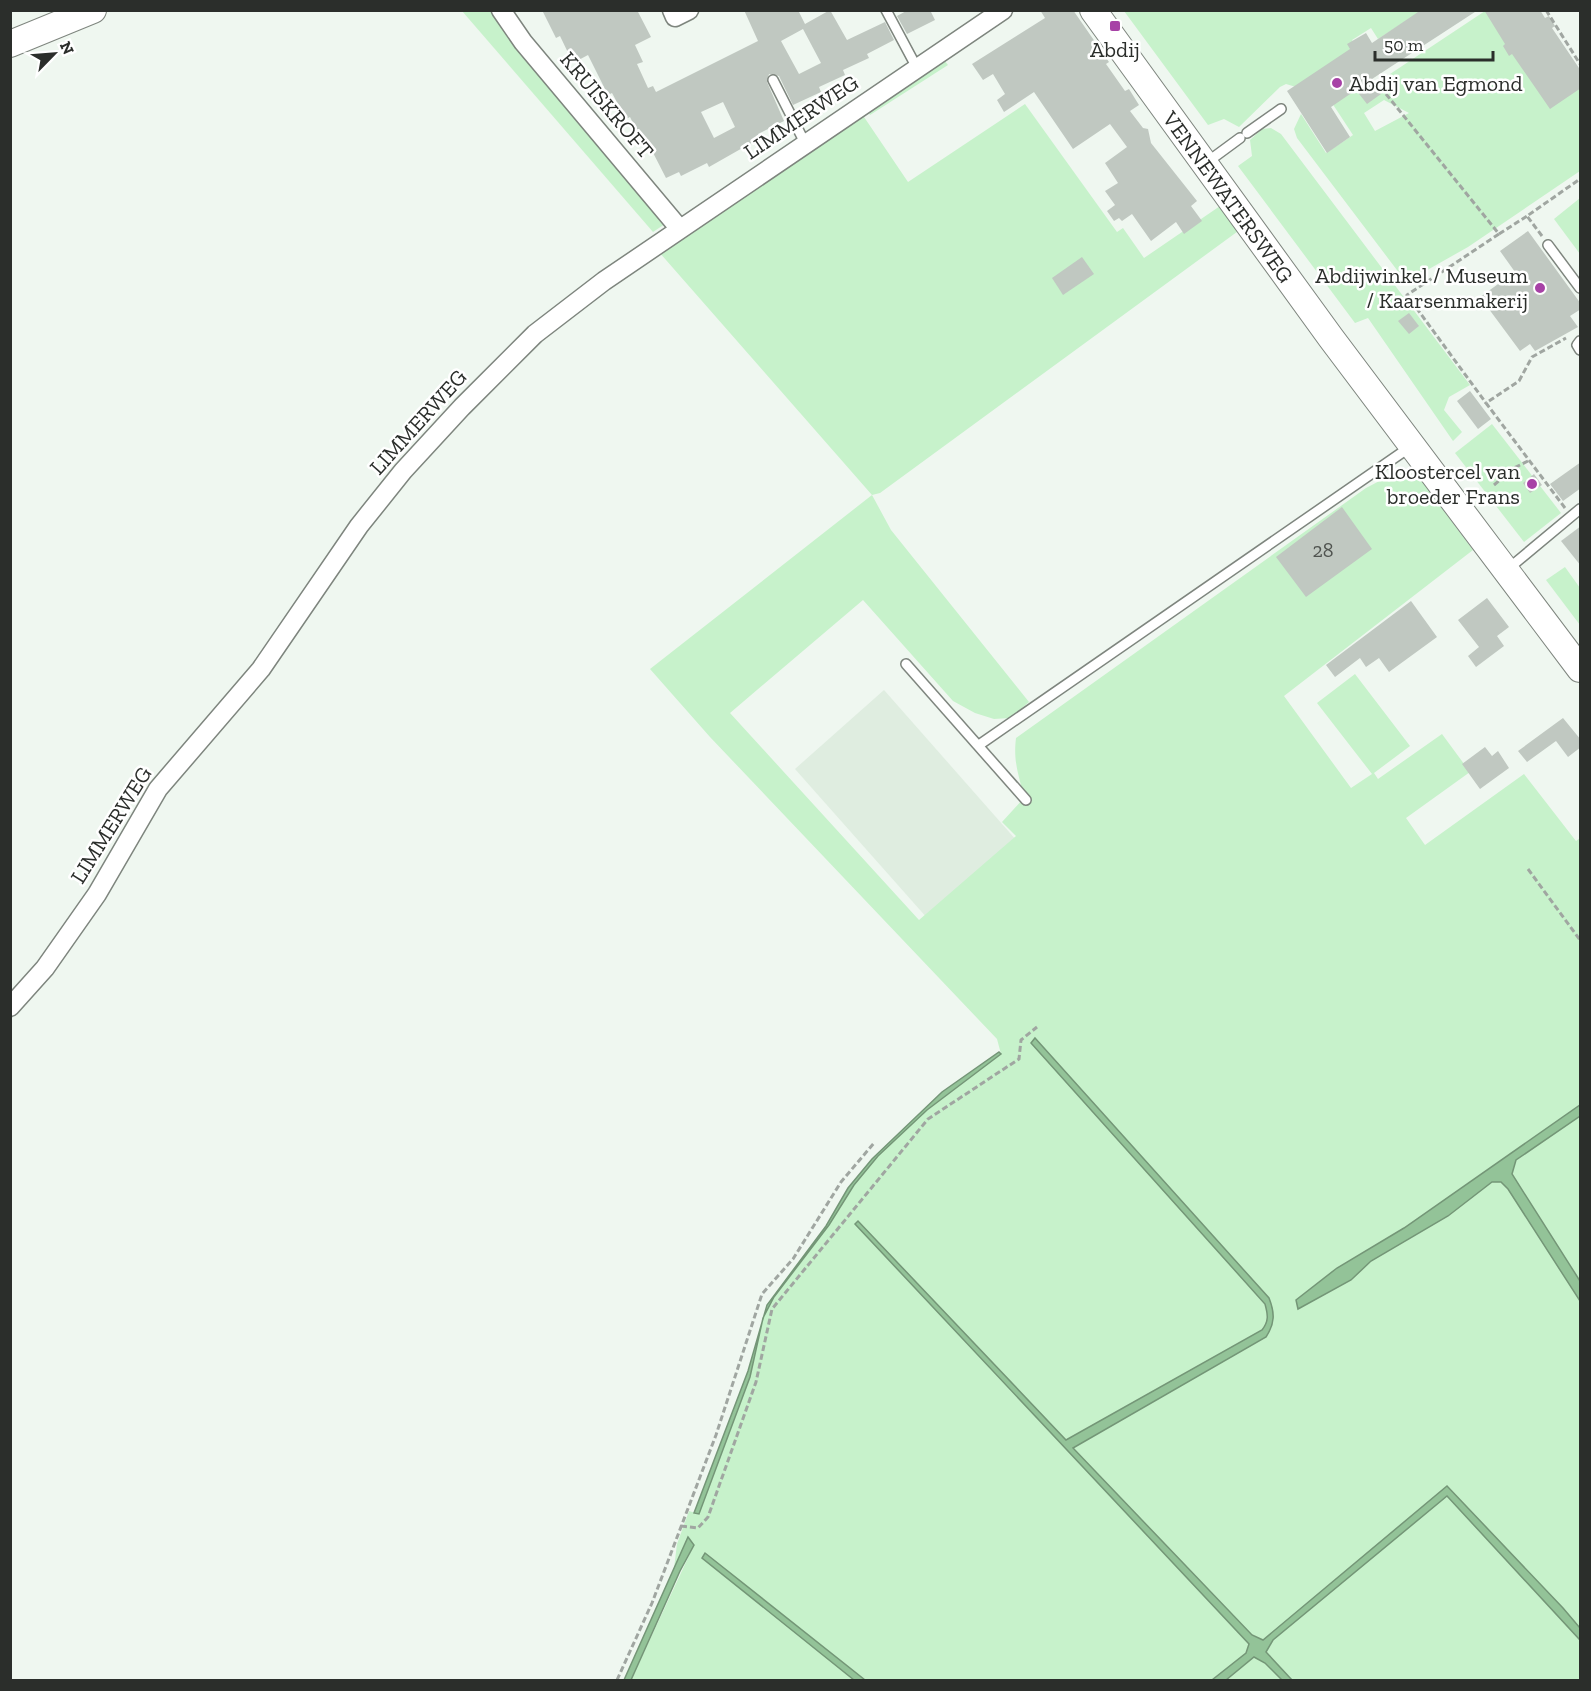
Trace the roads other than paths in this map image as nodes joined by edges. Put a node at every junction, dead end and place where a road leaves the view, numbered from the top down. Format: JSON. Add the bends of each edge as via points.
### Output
{"nodes":[{"id":1,"x":93,"y":10,"type":"edge"},
{"id":2,"x":501,"y":10,"type":"edge"},
{"id":3,"x":672,"y":10,"type":"edge"},
{"id":4,"x":689,"y":10,"type":"edge"},
{"id":5,"x":886,"y":10,"type":"edge"},
{"id":6,"x":1003,"y":10,"type":"edge"},
{"id":7,"x":1093,"y":10,"type":"edge"},
{"id":8,"x":10,"y":44,"type":"edge"},
{"id":9,"x":917,"y":68,"type":"junction"},
{"id":10,"x":773,"y":80,"type":"dead end"},
{"id":11,"x":1281,"y":109,"type":"dead end"},
{"id":12,"x":805,"y":143,"type":"junction"},
{"id":13,"x":1204,"y":164,"type":"junction"},
{"id":14,"x":679,"y":228,"type":"junction"},
{"id":15,"x":1548,"y":244,"type":"road end"},
{"id":16,"x":1581,"y":288,"type":"edge"},
{"id":17,"x":1581,"y":341,"type":"edge"},
{"id":18,"x":1581,"y":350,"type":"edge"},
{"id":19,"x":1412,"y":446,"type":"junction"},
{"id":20,"x":1581,"y":508,"type":"edge"},
{"id":21,"x":1506,"y":571,"type":"junction"},
{"id":22,"x":906,"y":664,"type":"dead end"},
{"id":23,"x":1581,"y":669,"type":"edge"},
{"id":24,"x":979,"y":745,"type":"junction"},
{"id":25,"x":1026,"y":800,"type":"dead end"},
{"id":26,"x":10,"y":1007,"type":"edge"}],
"edges":[{"from":1,"to":8,"type":"street"},
{"from":2,"to":14,"type":"street","name":"KRUISKROFT","via":[[523,42]]},
{"from":3,"to":4,"type":"street","via":[[675,17]]},
{"from":5,"to":9,"type":"lane"},
{"from":6,"to":9,"type":"street","name":"LIMMERWEG"},
{"from":7,"to":13,"type":"street","name":"VENNEWATERSWEG"},
{"from":9,"to":12,"type":"street","name":"LIMMERWEG"},
{"from":10,"to":12,"type":"lane"},
{"from":11,"to":13,"type":"lane"},
{"from":12,"to":14,"type":"street","name":"LIMMERWEG"},
{"from":13,"to":19,"type":"street","name":"VENNEWATERSWEG"},
{"from":14,"to":26,"type":"street","name":"LIMMERWEG","via":[[535,334],[403,471],[359,526],[261,669],[158,789],[97,894],[45,968]]},
{"from":15,"to":16,"type":"lane"},
{"from":17,"to":18,"type":"lane","via":[[1577,345]]},
{"from":19,"to":21,"type":"street","name":"VENNEWATERSWEG"},
{"from":19,"to":24,"type":"lane"},
{"from":20,"to":21,"type":"lane"},
{"from":21,"to":23,"type":"street","name":"VENNEWATERSWEG"},
{"from":22,"to":24,"type":"lane"},
{"from":24,"to":25,"type":"lane"}]}
